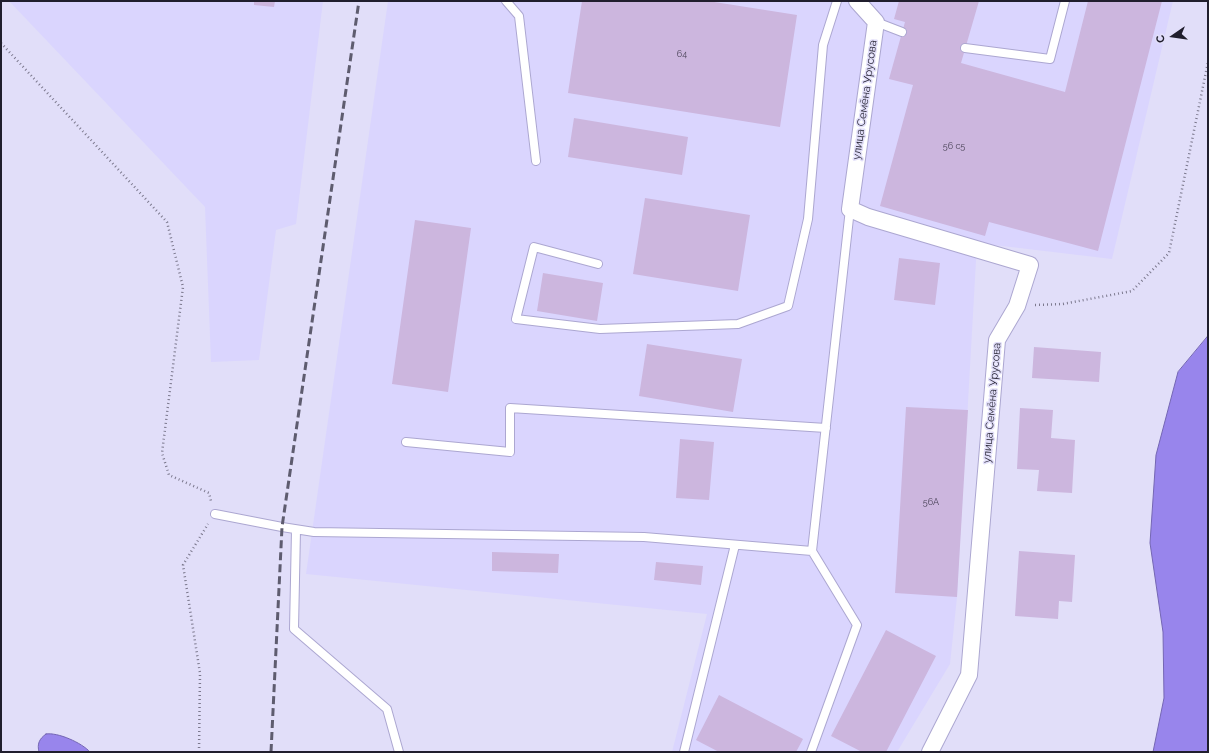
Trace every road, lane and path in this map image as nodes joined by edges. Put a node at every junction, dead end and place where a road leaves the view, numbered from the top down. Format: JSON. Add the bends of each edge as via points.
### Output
{"nodes":[{"id":1,"x":506,"y":1,"type":"edge"},
{"id":2,"x":837,"y":1,"type":"edge"},
{"id":3,"x":857,"y":1,"type":"edge"},
{"id":4,"x":1065,"y":1,"type":"edge"},
{"id":5,"x":876,"y":22,"type":"junction"},
{"id":6,"x":902,"y":32,"type":"dead end"},
{"id":7,"x":1,"y":43,"type":"edge"},
{"id":8,"x":966,"y":48,"type":"dead end"},
{"id":9,"x":1208,"y":62,"type":"edge"},
{"id":10,"x":536,"y":161,"type":"dead end"},
{"id":11,"x":850,"y":209,"type":"junction"},
{"id":12,"x":598,"y":264,"type":"dead end"},
{"id":13,"x":1017,"y":306,"type":"junction"},
{"id":14,"x":826,"y":428,"type":"junction"},
{"id":15,"x":406,"y":442,"type":"dead end"},
{"id":16,"x":214,"y":514,"type":"junction"},
{"id":17,"x":296,"y":530,"type":"junction"},
{"id":18,"x":735,"y":545,"type":"junction"},
{"id":19,"x":812,"y":551,"type":"junction"},
{"id":20,"x":199,"y":752,"type":"edge"},
{"id":21,"x":399,"y":752,"type":"edge"},
{"id":22,"x":684,"y":752,"type":"edge"},
{"id":23,"x":810,"y":752,"type":"edge"},
{"id":24,"x":930,"y":752,"type":"edge"}],
"edges":[{"from":1,"to":10,"type":"lane","via":[[519,16]]},
{"from":2,"to":12,"type":"lane","via":[[822,45],[808,218],[788,306],[738,324],[600,329],[516,319],[534,247]]},
{"from":3,"to":5,"type":"street"},
{"from":4,"to":8,"type":"lane","via":[[1050,59]]},
{"from":5,"to":6,"type":"lane"},
{"from":5,"to":11,"type":"street","name":"улица Семёна Урусова"},
{"from":7,"to":16,"type":"path","via":[[167,222],[183,287],[162,453],[169,475],[208,494]]},
{"from":9,"to":13,"type":"path","via":[[1169,253],[1132,291],[1063,304]]},
{"from":11,"to":13,"type":"street","name":"улица Семёна Урусова","via":[[868,217],[1030,266]]},
{"from":11,"to":14,"type":"lane"},
{"from":13,"to":24,"type":"street","name":"улица Семёна Урусова","via":[[997,340],[969,675]]},
{"from":14,"to":15,"type":"lane","via":[[510,408],[510,452]]},
{"from":14,"to":19,"type":"lane"},
{"from":16,"to":17,"type":"lane"},
{"from":16,"to":20,"type":"path","via":[[183,565],[200,673]]},
{"from":17,"to":18,"type":"lane","via":[[644,537]]},
{"from":17,"to":21,"type":"lane","via":[[294,629],[387,709]]},
{"from":18,"to":19,"type":"lane"},
{"from":18,"to":22,"type":"lane"},
{"from":19,"to":23,"type":"lane","via":[[857,625]]}]}
